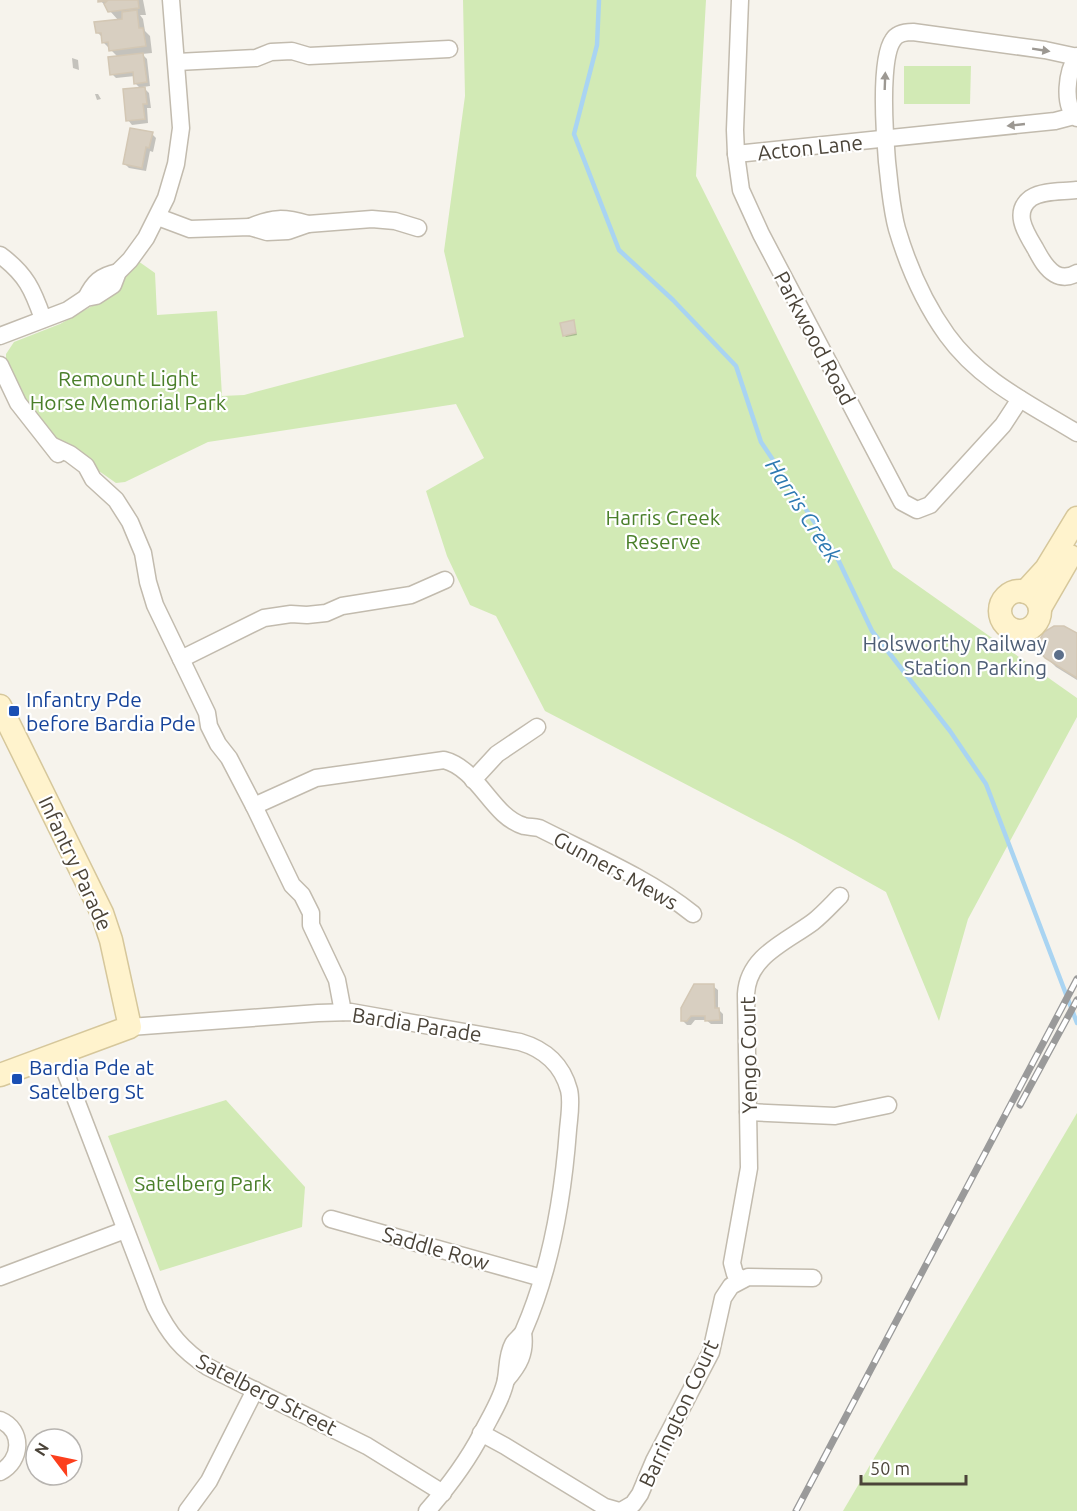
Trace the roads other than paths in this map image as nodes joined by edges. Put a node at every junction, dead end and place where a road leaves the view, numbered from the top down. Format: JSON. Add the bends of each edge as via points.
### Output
{"nodes":[{"id":1,"x":171,"y":0,"type":"edge"},
{"id":2,"x":740,"y":0,"type":"edge"},
{"id":3,"x":449,"y":49,"type":"dead end"},
{"id":4,"x":1077,"y":56,"type":"edge"},
{"id":5,"x":177,"y":62,"type":"junction"},
{"id":6,"x":1075,"y":117,"type":"edge"},
{"id":7,"x":885,"y":139,"type":"junction"},
{"id":8,"x":736,"y":154,"type":"junction"},
{"id":9,"x":1077,"y":189,"type":"edge"},
{"id":10,"x":158,"y":217,"type":"junction"},
{"id":11,"x":418,"y":228,"type":"dead end"},
{"id":12,"x":0,"y":255,"type":"edge"},
{"id":13,"x":1077,"y":273,"type":"edge"},
{"id":14,"x":44,"y":319,"type":"junction"},
{"id":15,"x":0,"y":336,"type":"edge"},
{"id":16,"x":0,"y":365,"type":"edge"},
{"id":17,"x":1020,"y":399,"type":"junction"},
{"id":18,"x":1077,"y":433,"type":"edge"},
{"id":19,"x":1077,"y":518,"type":"edge"},
{"id":20,"x":1077,"y":544,"type":"edge"},
{"id":21,"x":445,"y":580,"type":"dead end"},
{"id":22,"x":181,"y":659,"type":"junction"},
{"id":23,"x":0,"y":706,"type":"edge"},
{"id":24,"x":537,"y":727,"type":"dead end"},
{"id":25,"x":473,"y":780,"type":"junction"},
{"id":26,"x":254,"y":806,"type":"junction"},
{"id":27,"x":840,"y":896,"type":"dead end"},
{"id":28,"x":693,"y":914,"type":"dead end"},
{"id":29,"x":343,"y":1012,"type":"junction"},
{"id":30,"x":130,"y":1027,"type":"junction"},
{"id":31,"x":58,"y":1053,"type":"junction"},
{"id":32,"x":0,"y":1075,"type":"edge"},
{"id":33,"x":888,"y":1105,"type":"dead end"},
{"id":34,"x":748,"y":1112,"type":"junction"},
{"id":35,"x":331,"y":1219,"type":"dead end"},
{"id":36,"x":125,"y":1230,"type":"junction"},
{"id":37,"x":0,"y":1277,"type":"edge"},
{"id":38,"x":542,"y":1278,"type":"junction"},
{"id":39,"x":813,"y":1278,"type":"dead end"},
{"id":40,"x":741,"y":1279,"type":"junction"},
{"id":41,"x":255,"y":1390,"type":"junction"},
{"id":42,"x":0,"y":1420,"type":"edge"},
{"id":43,"x":481,"y":1433,"type":"junction"},
{"id":44,"x":0,"y":1472,"type":"edge"},
{"id":45,"x":443,"y":1492,"type":"junction"},
{"id":46,"x":187,"y":1511,"type":"edge"},
{"id":47,"x":427,"y":1511,"type":"edge"},
{"id":48,"x":620,"y":1511,"type":"edge"}],
"edges":[{"from":1,"to":5,"type":"street"},
{"from":2,"to":8,"type":"street","name":"Parkwood Road"},
{"from":3,"to":5,"type":"street","via":[[309,56],[293,62],[271,63],[256,58]]},
{"from":4,"to":6,"type":"street","via":[[1069,80],[1070,108]]},
{"from":7,"to":4,"type":"street","one_way":true,"via":[[888,54],[898,34],[913,32]]},
{"from":5,"to":10,"type":"street","via":[[179,147],[172,181]]},
{"from":6,"to":7,"type":"street","name":"Acton Lane","one_way":true},
{"from":7,"to":8,"type":"street","name":"Acton Lane"},
{"from":7,"to":17,"type":"street","via":[[896,226],[921,292],[947,335],[967,358],[989,379]]},
{"from":8,"to":17,"type":"street","name":"Parkwood Road","via":[[745,203],[902,502],[917,510],[930,505],[1003,425]]},
{"from":9,"to":13,"type":"street","via":[[1039,194],[1027,202],[1021,216],[1048,269],[1060,276]]},
{"from":10,"to":11,"type":"street","via":[[190,229],[250,227],[267,232],[288,231],[308,224],[385,219]]},
{"from":10,"to":14,"type":"street","via":[[118,272],[113,285]]},
{"from":12,"to":14,"type":"street","via":[[32,288]]},
{"from":14,"to":15,"type":"street"},
{"from":16,"to":22,"type":"street","via":[[18,403],[63,462],[79,475],[93,479],[116,500],[144,553],[151,594]]},
{"from":17,"to":18,"type":"street"},
{"from":19,"to":20,"type":"street","via":[[1046,569],[1033,600]]},
{"from":21,"to":22,"type":"street","via":[[411,594],[342,606],[326,613],[256,621]]},
{"from":22,"to":26,"type":"street","via":[[207,713],[209,726]]},
{"from":23,"to":30,"type":"street","name":"Infantry Parade","via":[[102,913]]},
{"from":24,"to":25,"type":"street","via":[[497,754]]},
{"from":25,"to":26,"type":"street","name":"Gunners Mews","via":[[452,762],[436,760],[316,778]]},
{"from":25,"to":28,"type":"street","name":"Gunners Mews","via":[[490,797],[530,817],[539,828],[663,892]]},
{"from":26,"to":29,"type":"street","via":[[292,885],[311,913],[311,925],[337,980]]},
{"from":27,"to":34,"type":"street","name":"Yengo Court","via":[[752,969],[746,994]]},
{"from":29,"to":30,"type":"street","name":"Bardia Parade"},
{"from":29,"to":38,"type":"street","name":"Bardia Parade","via":[[519,1042],[552,1058],[570,1092],[560,1199]]},
{"from":30,"to":31,"type":"street","name":"Bardia Parade"},
{"from":31,"to":32,"type":"street","name":"Bardia Parade"},
{"from":31,"to":36,"type":"street","name":"Satelberg Street"},
{"from":33,"to":34,"type":"street","via":[[835,1116]]},
{"from":34,"to":40,"type":"street","name":"Yengo Court","via":[[749,1168],[732,1263]]},
{"from":35,"to":38,"type":"street","name":"Saddle Row"},
{"from":36,"to":37,"type":"street"},
{"from":36,"to":41,"type":"street","name":"Satelberg Street","via":[[166,1329],[186,1352]]},
{"from":38,"to":43,"type":"street","name":"Bardia Parade","via":[[523,1333],[514,1343],[506,1380]]},
{"from":39,"to":40,"type":"street"},
{"from":40,"to":48,"type":"street","name":"Barrington Court","via":[[723,1298],[711,1352],[640,1494],[633,1504]]},
{"from":41,"to":45,"type":"street","name":"Satelberg Street","via":[[367,1446]]},
{"from":41,"to":46,"type":"street","via":[[209,1481]]},
{"from":42,"to":44,"type":"street","via":[[11,1426],[18,1448],[12,1462]]},
{"from":43,"to":45,"type":"street","name":"Bardia Parade"},
{"from":43,"to":48,"type":"street","name":"Barrington Court","via":[[605,1507]]},
{"from":45,"to":47,"type":"street","name":"Bardia Parade"}]}
